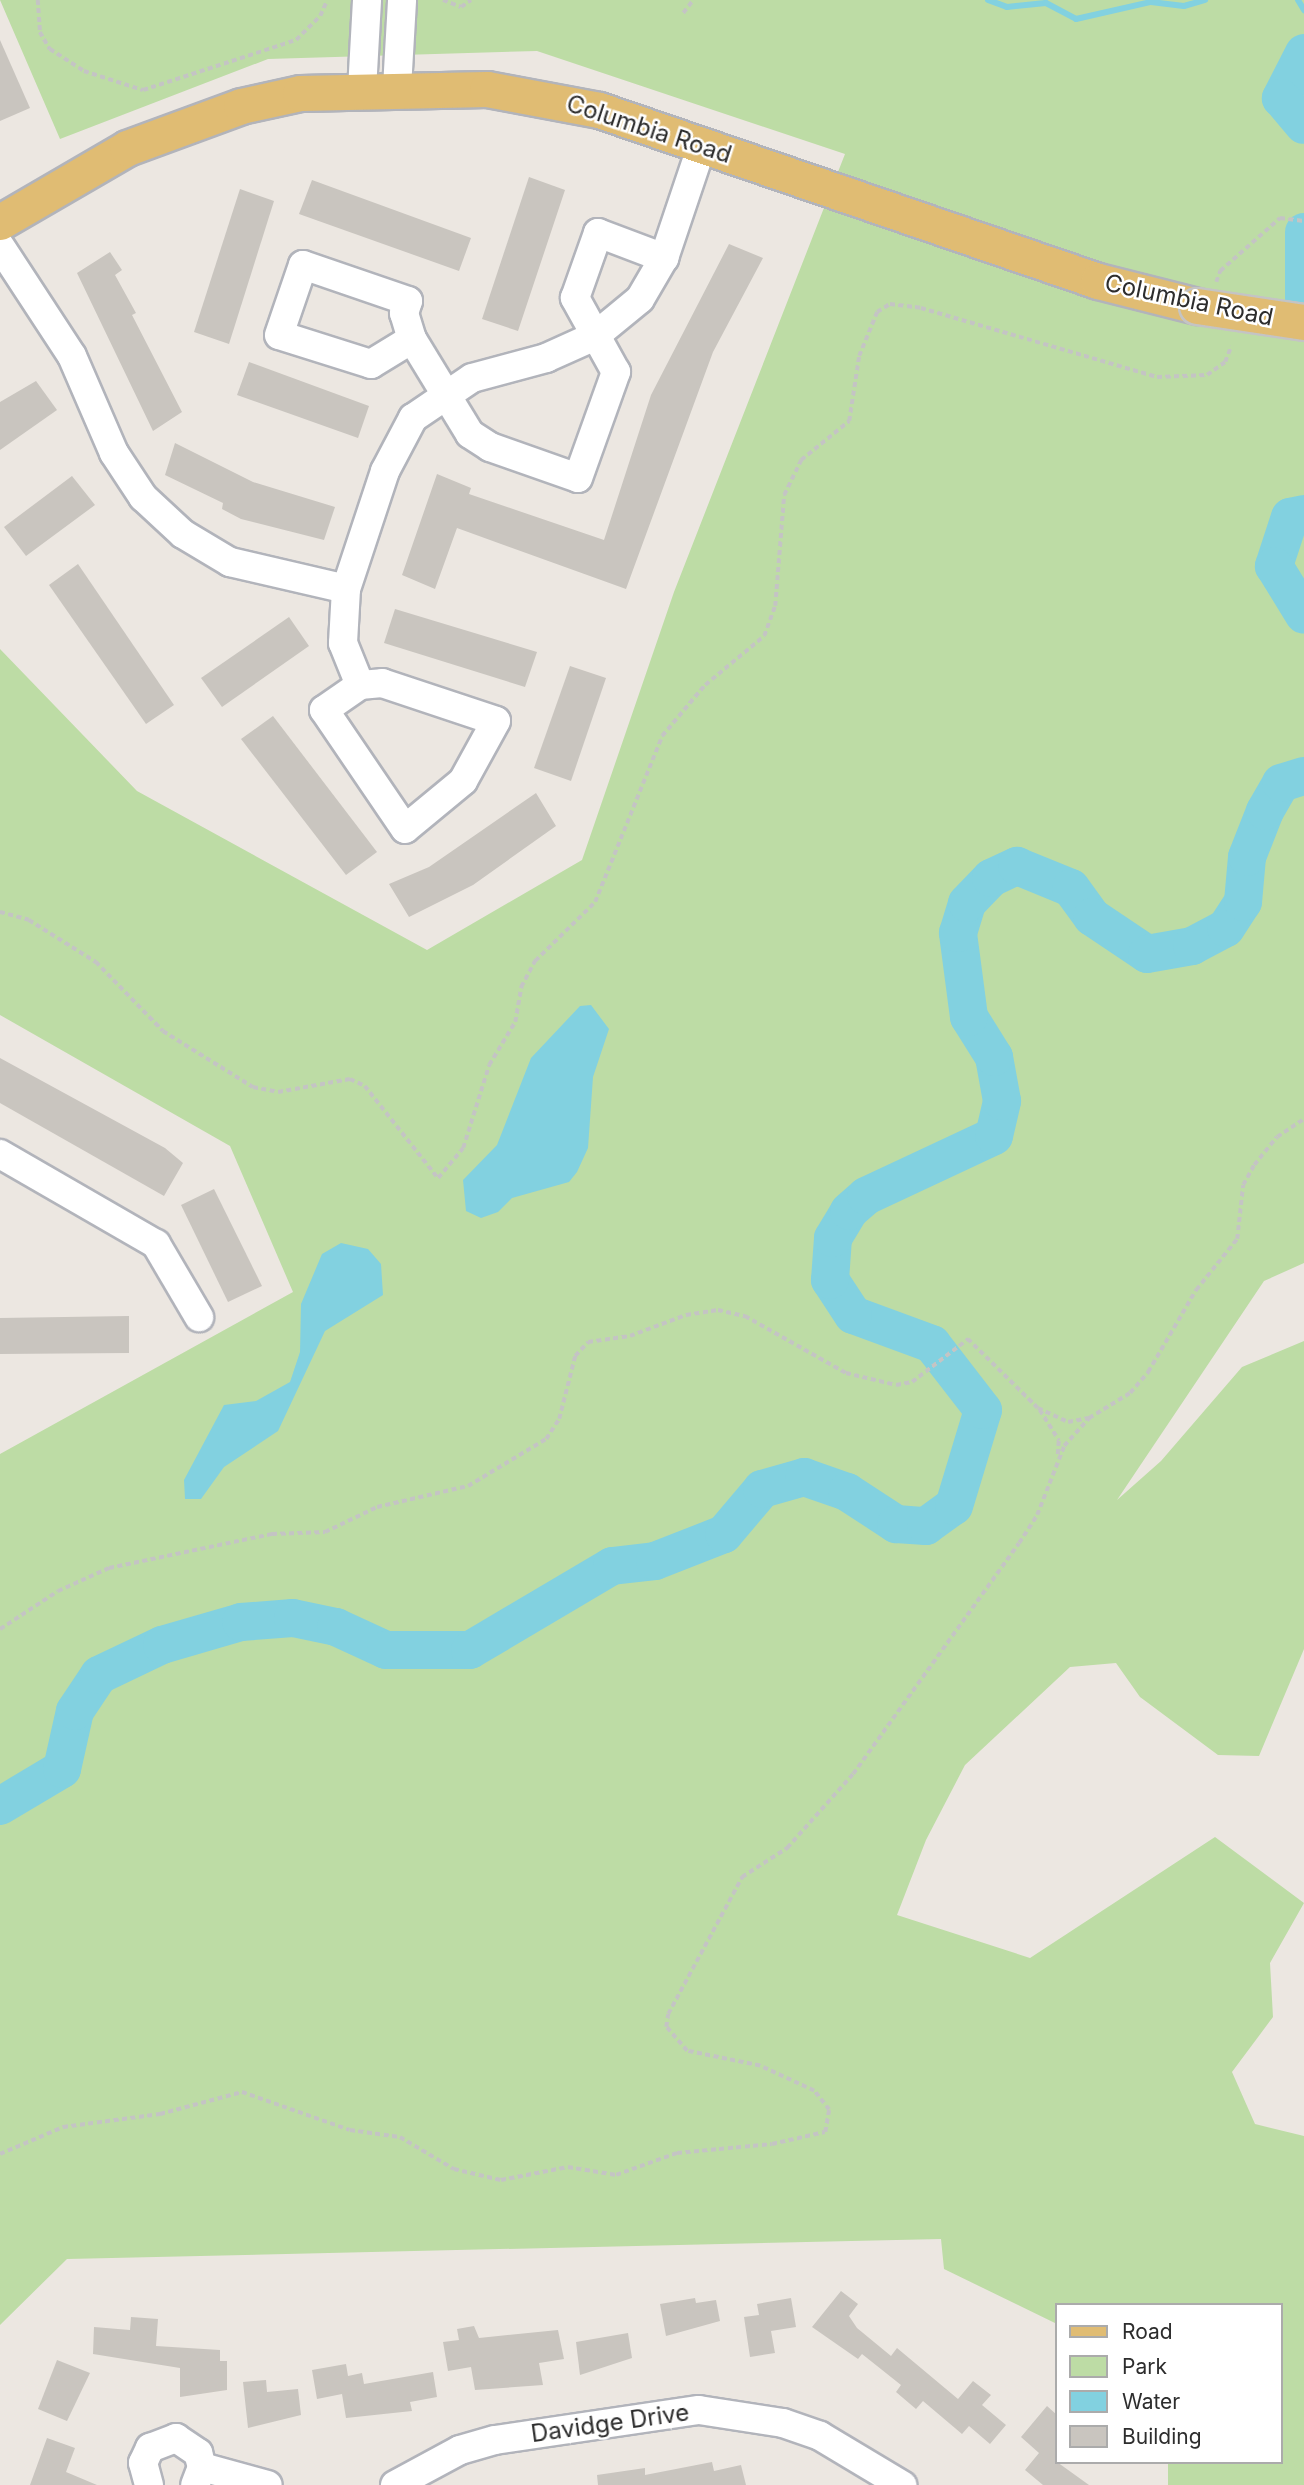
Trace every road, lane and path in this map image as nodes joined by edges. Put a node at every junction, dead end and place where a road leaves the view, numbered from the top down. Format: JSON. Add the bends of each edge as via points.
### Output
{"nodes":[{"id":1,"x":38,"y":0,"type":"edge"},
{"id":2,"x":327,"y":0,"type":"edge"},
{"id":3,"x":367,"y":0,"type":"edge"},
{"id":4,"x":402,"y":0,"type":"edge"},
{"id":5,"x":443,"y":0,"type":"edge"},
{"id":6,"x":471,"y":0,"type":"edge"},
{"id":7,"x":693,"y":0,"type":"edge"},
{"id":8,"x":683,"y":12,"type":"dead end"},
{"id":9,"x":397,"y":88,"type":"junction"},
{"id":10,"x":362,"y":90,"type":"junction"},
{"id":11,"x":702,"y":145,"type":"junction"},
{"id":12,"x":1304,"y":221,"type":"edge"},
{"id":13,"x":0,"y":222,"type":"edge"},
{"id":14,"x":0,"y":246,"type":"edge"},
{"id":15,"x":664,"y":258,"type":"junction"},
{"id":16,"x":1207,"y":295,"type":"junction"},
{"id":17,"x":1304,"y":322,"type":"edge"},
{"id":18,"x":595,"y":336,"type":"junction"},
{"id":19,"x":412,"y":339,"type":"junction"},
{"id":20,"x":1231,"y":345,"type":"dead end"},
{"id":21,"x":446,"y":393,"type":"junction"},
{"id":22,"x":346,"y":589,"type":"junction"},
{"id":23,"x":360,"y":685,"type":"junction"},
{"id":24,"x":0,"y":912,"type":"edge"},
{"id":25,"x":1304,"y":1119,"type":"edge"},
{"id":26,"x":0,"y":1154,"type":"edge"},
{"id":27,"x":199,"y":1317,"type":"dead end"},
{"id":28,"x":1038,"y":1408,"type":"junction"},
{"id":29,"x":1089,"y":1418,"type":"junction"},
{"id":30,"x":1058,"y":1461,"type":"junction"},
{"id":31,"x":0,"y":1629,"type":"edge"},
{"id":32,"x":0,"y":2154,"type":"edge"},
{"id":33,"x":199,"y":2476,"type":"edge"},
{"id":34,"x":149,"y":2485,"type":"edge"},
{"id":35,"x":268,"y":2485,"type":"edge"},
{"id":36,"x":395,"y":2485,"type":"edge"},
{"id":37,"x":902,"y":2485,"type":"edge"}],
"edges":[{"from":1,"to":2,"type":"path","via":[[40,32],[50,49],[84,71],[143,90],[296,40],[320,16]]},
{"from":3,"to":10,"type":"street"},
{"from":4,"to":9,"type":"street"},
{"from":5,"to":6,"type":"path","via":[[461,7]]},
{"from":7,"to":8,"type":"path"},
{"from":9,"to":10,"type":"main road","name":"Columbia Road"},
{"from":9,"to":11,"type":"main road","name":"Columbia Road","via":[[534,94]]},
{"from":10,"to":13,"type":"main road","name":"Columbia Road","via":[[300,93],[187,123],[127,148]]},
{"from":11,"to":15,"type":"street"},
{"from":11,"to":16,"type":"main road","name":"Columbia Road","via":[[1085,276]]},
{"from":12,"to":16,"type":"path","via":[[1280,218],[1220,271]]},
{"from":14,"to":22,"type":"street","via":[[72,356],[114,453],[143,497],[183,534],[230,562]]},
{"from":15,"to":18,"type":"street","via":[[640,299]]},
{"from":15,"to":18,"type":"street","via":[[598,233],[575,298]]},
{"from":16,"to":17,"type":"main road","name":"Columbia Road","bridge":true},
{"from":18,"to":21,"type":"street"},
{"from":18,"to":21,"type":"street","via":[[616,372],[578,478],[480,443]]},
{"from":19,"to":19,"type":"street","via":[[404,313],[408,301],[303,265],[279,335],[371,364]]},
{"from":19,"to":21,"type":"street"},
{"from":20,"to":24,"type":"path","via":[[1225,362],[1207,375],[1136,374],[932,311],[890,304],[877,312],[859,356],[849,421],[801,460],[784,495],[769,626],[662,736],[595,902],[535,961],[521,987],[515,1022],[489,1065],[463,1147],[438,1178],[365,1086],[350,1079],[278,1093],[253,1087],[163,1031],[96,962],[29,920]]},
{"from":21,"to":22,"type":"street","via":[[413,418],[398,440]]},
{"from":22,"to":23,"type":"street","via":[[342,643]]},
{"from":23,"to":23,"type":"street","via":[[382,683],[496,722],[463,781],[405,829],[324,710]]},
{"from":25,"to":29,"type":"path","via":[[1277,1137],[1254,1165],[1243,1185],[1237,1239],[1196,1290],[1148,1372],[1130,1393]]},
{"from":26,"to":27,"type":"street","via":[[156,1244]]},
{"from":28,"to":29,"type":"path","via":[[1068,1422]]},
{"from":28,"to":30,"type":"path","via":[[1059,1441]]},
{"from":28,"to":31,"type":"path","via":[[974,1341],[960,1343],[912,1382],[896,1385],[846,1373],[777,1332],[718,1310],[588,1342],[570,1369],[558,1419],[546,1439],[468,1486],[377,1507],[326,1532],[272,1534],[109,1568],[58,1591]]},
{"from":29,"to":30,"type":"path","via":[[1075,1426]]},
{"from":30,"to":32,"type":"path","via":[[1019,1543],[853,1774],[787,1848],[742,1877],[668,2014],[666,2027],[674,2042],[701,2058],[760,2066],[814,2091],[830,2110],[825,2132],[784,2143],[677,2153],[616,2175],[568,2167],[501,2179],[454,2169],[400,2137],[350,2130],[242,2092],[160,2114],[63,2127]]},
{"from":33,"to":34,"type":"street","via":[[188,2442],[162,2440],[143,2463]]},
{"from":33,"to":35,"type":"street"},
{"from":36,"to":37,"type":"street","name":"Davidge Drive","via":[[460,2450],[495,2440],[699,2410],[783,2423],[820,2436]]}]}
